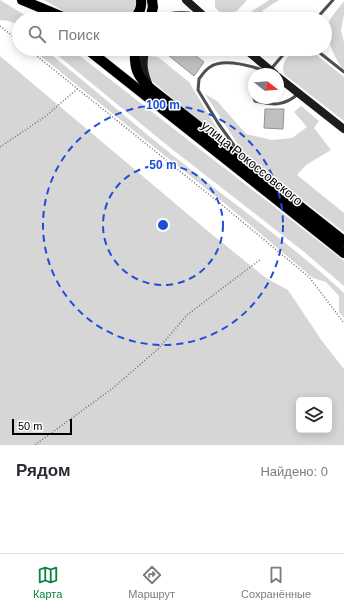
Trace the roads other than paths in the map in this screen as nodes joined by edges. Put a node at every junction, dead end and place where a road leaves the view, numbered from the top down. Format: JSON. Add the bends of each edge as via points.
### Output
{"nodes":[{"id":1,"x":22,"y":0,"type":"edge"},
{"id":2,"x":141,"y":0,"type":"edge"},
{"id":3,"x":152,"y":0,"type":"edge"},
{"id":4,"x":186,"y":0,"type":"edge"},
{"id":5,"x":333,"y":0,"type":"edge"},
{"id":6,"x":38,"y":12,"type":"edge"},
{"id":7,"x":51,"y":12,"type":"edge"},
{"id":8,"x":139,"y":12,"type":"edge"},
{"id":9,"x":151,"y":12,"type":"edge"},
{"id":10,"x":199,"y":12,"type":"edge"},
{"id":11,"x":322,"y":12,"type":"edge"},
{"id":12,"x":96,"y":56,"type":"edge"},
{"id":13,"x":135,"y":56,"type":"edge"},
{"id":14,"x":144,"y":56,"type":"edge"},
{"id":15,"x":253,"y":56,"type":"edge"},
{"id":16,"x":284,"y":56,"type":"edge"},
{"id":17,"x":324,"y":56,"type":"edge"},
{"id":18,"x":257,"y":68,"type":"edge"},
{"id":19,"x":267,"y":68,"type":"edge"},
{"id":20,"x":276,"y":68,"type":"edge"},
{"id":21,"x":344,"y":72,"type":"edge"},
{"id":22,"x":284,"y":82,"type":"edge"},
{"id":23,"x":151,"y":89,"type":"junction"},
{"id":24,"x":299,"y":94,"type":"junction"},
{"id":25,"x":284,"y":103,"type":"edge"},
{"id":26,"x":344,"y":129,"type":"edge"},
{"id":27,"x":252,"y":169,"type":"junction"},
{"id":28,"x":344,"y":241,"type":"edge"},
{"id":29,"x":344,"y":253,"type":"edge"}],
"edges":[{"from":1,"to":6,"type":"highway"},
{"from":1,"to":7,"type":"highway"},
{"from":2,"to":8,"type":"highway"},
{"from":3,"to":9,"type":"highway"},
{"from":4,"to":10,"type":"main road"},
{"from":5,"to":11,"type":"lane"},
{"from":12,"to":29,"type":"highway","name":"улица Рокоссовского"},
{"from":13,"to":23,"type":"highway","name":"улица Рокоссовского","via":[[137,74]]},
{"from":14,"to":23,"type":"main road","via":[[142,68]]},
{"from":15,"to":19,"type":"main road"},
{"from":16,"to":20,"type":"lane"},
{"from":17,"to":21,"type":"lane"},
{"from":18,"to":27,"type":"lane","via":[[233,63],[211,66],[199,79],[198,90],[218,124]]},
{"from":22,"to":24,"type":"main road"},
{"from":23,"to":27,"type":"highway","name":"улица Рокоссовского"},
{"from":24,"to":25,"type":"lane"},
{"from":24,"to":26,"type":"main road"},
{"from":27,"to":28,"type":"highway","name":"улица Рокоссовского"}]}
